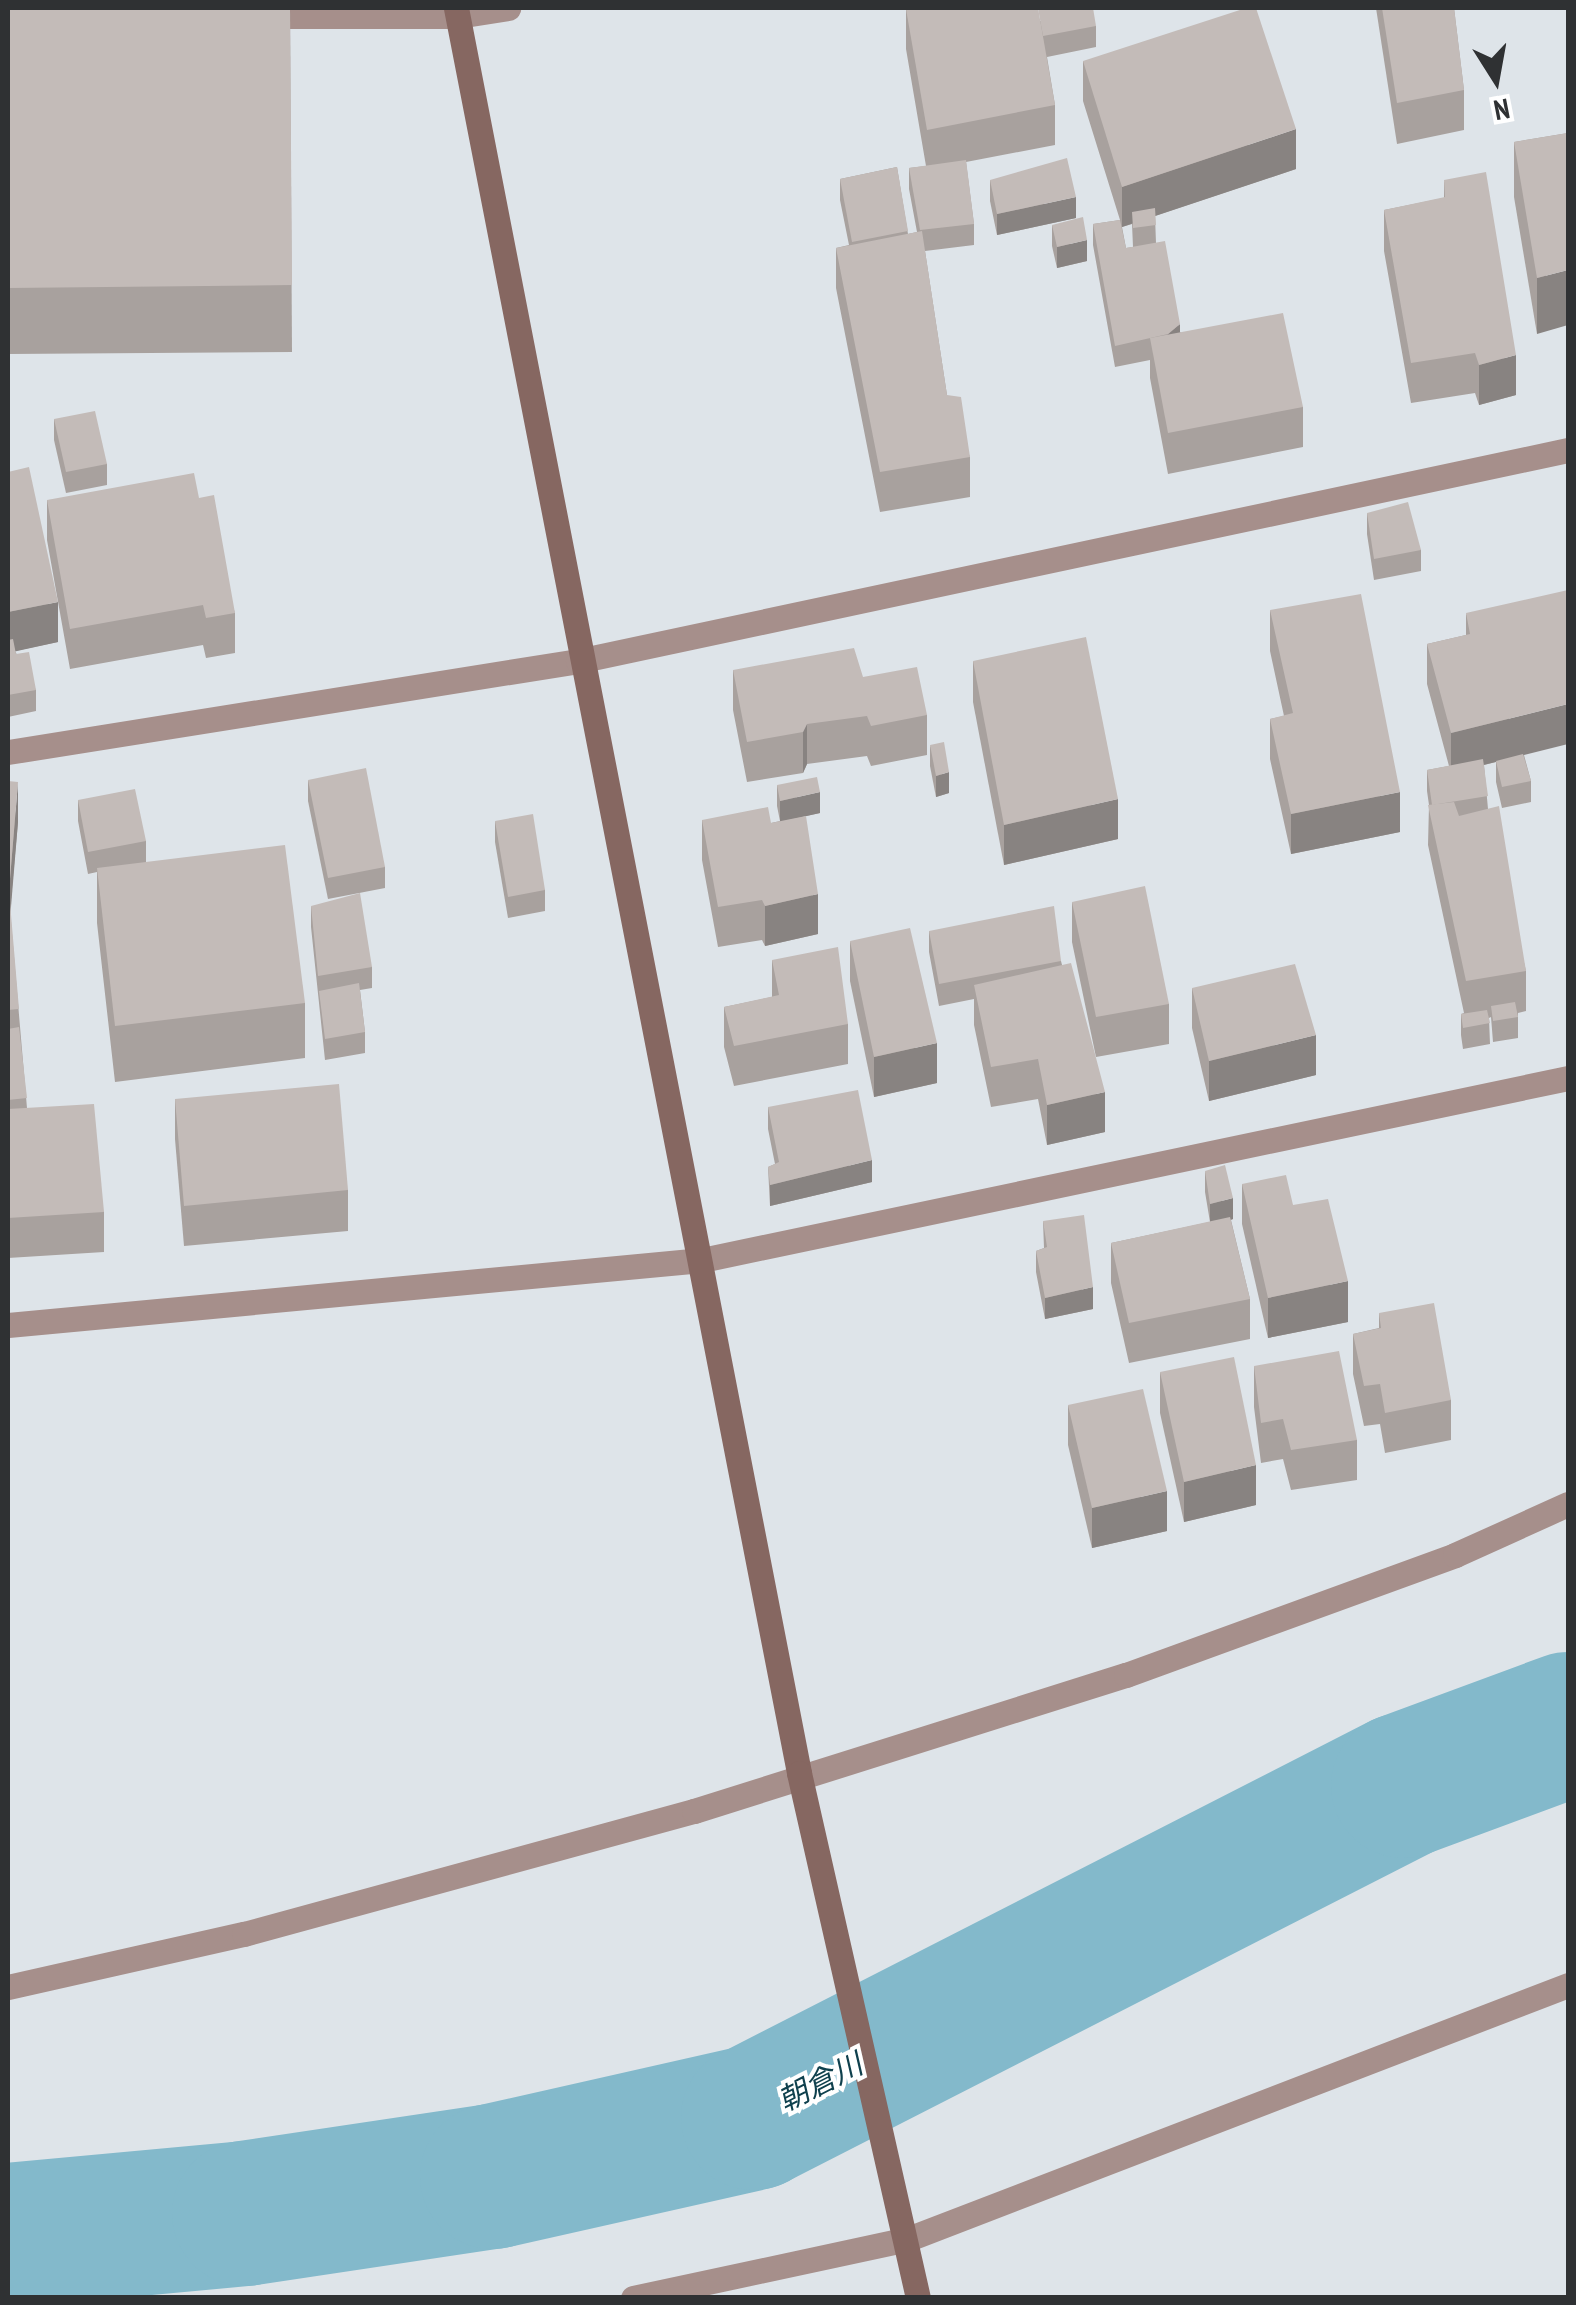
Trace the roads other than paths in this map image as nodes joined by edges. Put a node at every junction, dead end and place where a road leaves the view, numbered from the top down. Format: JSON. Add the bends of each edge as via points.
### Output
{"nodes":[{"id":1,"x":508,"y":8,"type":"edge"},
{"id":2,"x":457,"y":12,"type":"edge"},
{"id":3,"x":223,"y":16,"type":"edge"},
{"id":4,"x":1568,"y":450,"type":"edge"},
{"id":5,"x":578,"y":662,"type":"junction"},
{"id":6,"x":8,"y":752,"type":"edge"},
{"id":7,"x":1568,"y":1078,"type":"edge"},
{"id":8,"x":702,"y":1260,"type":"junction"},
{"id":9,"x":8,"y":1325,"type":"edge"},
{"id":10,"x":1568,"y":1504,"type":"edge"},
{"id":11,"x":799,"y":1774,"type":"junction"},
{"id":12,"x":8,"y":1986,"type":"edge"},
{"id":13,"x":1568,"y":1986,"type":"edge"},
{"id":14,"x":908,"y":2239,"type":"junction"},
{"id":15,"x":633,"y":2298,"type":"edge"},
{"id":16,"x":918,"y":2298,"type":"edge"}],
"edges":[{"from":1,"to":2,"type":"street"},
{"from":2,"to":3,"type":"street"},
{"from":2,"to":5,"type":"street"},
{"from":4,"to":5,"type":"street"},
{"from":5,"to":6,"type":"street"},
{"from":5,"to":8,"type":"street"},
{"from":7,"to":8,"type":"street"},
{"from":8,"to":9,"type":"street"},
{"from":8,"to":11,"type":"street"},
{"from":10,"to":11,"type":"street","via":[[1455,1555],[1126,1674]]},
{"from":11,"to":12,"type":"street","via":[[694,1812],[263,1929]]},
{"from":11,"to":14,"type":"street"},
{"from":13,"to":14,"type":"street"},
{"from":14,"to":15,"type":"street"},
{"from":14,"to":16,"type":"street"}]}
